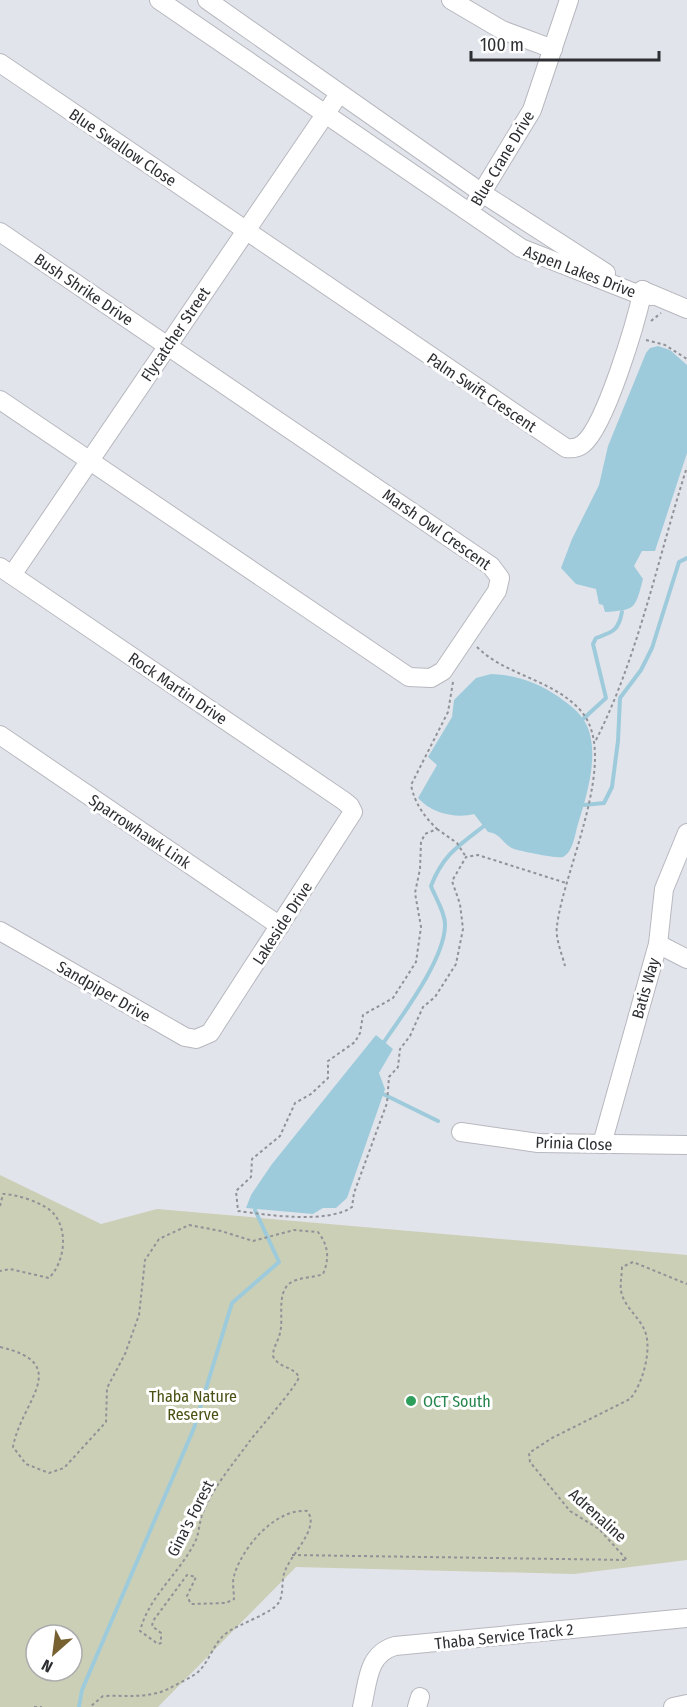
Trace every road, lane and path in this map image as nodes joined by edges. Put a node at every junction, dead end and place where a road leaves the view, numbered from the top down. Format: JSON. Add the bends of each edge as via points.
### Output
{"nodes":[{"id":1,"x":159,"y":0,"type":"edge"},
{"id":2,"x":206,"y":0,"type":"edge"},
{"id":3,"x":451,"y":0,"type":"edge"},
{"id":4,"x":568,"y":0,"type":"edge"},
{"id":5,"x":189,"y":22,"type":"junction"},
{"id":6,"x":553,"y":49,"type":"junction"},
{"id":7,"x":0,"y":63,"type":"edge"},
{"id":8,"x":339,"y":94,"type":"junction"},
{"id":9,"x":325,"y":114,"type":"junction"},
{"id":10,"x":482,"y":193,"type":"junction"},
{"id":11,"x":468,"y":214,"type":"junction"},
{"id":12,"x":246,"y":231,"type":"junction"},
{"id":13,"x":0,"y":232,"type":"edge"},
{"id":14,"x":645,"y":294,"type":"junction"},
{"id":15,"x":687,"y":309,"type":"edge"},
{"id":16,"x":628,"y":339,"type":"junction"},
{"id":17,"x":168,"y":345,"type":"junction"},
{"id":18,"x":687,"y":359,"type":"edge"},
{"id":19,"x":0,"y":400,"type":"edge"},
{"id":20,"x":89,"y":460,"type":"junction"},
{"id":21,"x":687,"y":467,"type":"edge"},
{"id":22,"x":6,"y":571,"type":"edge"},
{"id":23,"x":468,"y":635,"type":"junction"},
{"id":24,"x":450,"y":662,"type":"junction"},
{"id":25,"x":0,"y":735,"type":"edge"},
{"id":26,"x":596,"y":740,"type":"junction"},
{"id":27,"x":352,"y":812,"type":"joint"},
{"id":28,"x":437,"y":829,"type":"junction"},
{"id":29,"x":687,"y":833,"type":"edge"},
{"id":30,"x":466,"y":857,"type":"junction"},
{"id":31,"x":566,"y":883,"type":"junction"},
{"id":32,"x":280,"y":926,"type":"junction"},
{"id":33,"x":0,"y":931,"type":"edge"},
{"id":34,"x":658,"y":944,"type":"junction"},
{"id":35,"x":687,"y":959,"type":"edge"},
{"id":36,"x":565,"y":966,"type":"dead end"},
{"id":37,"x":210,"y":1033,"type":"joint"},
{"id":38,"x":461,"y":1132,"type":"dead end"},
{"id":39,"x":602,"y":1144,"type":"junction"},
{"id":40,"x":687,"y":1145,"type":"edge"},
{"id":41,"x":0,"y":1206,"type":"edge"},
{"id":42,"x":0,"y":1270,"type":"edge"},
{"id":43,"x":687,"y":1284,"type":"edge"},
{"id":44,"x":0,"y":1347,"type":"edge"},
{"id":45,"x":291,"y":1555,"type":"junction"},
{"id":46,"x":687,"y":1618,"type":"edge"},
{"id":47,"x":687,"y":1704,"type":"edge"},
{"id":48,"x":34,"y":1707,"type":"edge"},
{"id":49,"x":42,"y":1707,"type":"edge"},
{"id":50,"x":90,"y":1707,"type":"edge"},
{"id":51,"x":362,"y":1707,"type":"edge"},
{"id":52,"x":673,"y":1707,"type":"edge"}],
"edges":[{"from":1,"to":5,"type":"street","name":"Aspen Lakes Drive"},
{"from":2,"to":5,"type":"street"},
{"from":2,"to":8,"type":"street","name":"Aspen Lakes Drive"},
{"from":3,"to":6,"type":"street","via":[[496,27]]},
{"from":4,"to":6,"type":"street","name":"Blue Crane Drive"},
{"from":5,"to":9,"type":"street","name":"Aspen Lakes Drive"},
{"from":6,"to":10,"type":"street","name":"Blue Crane Drive","via":[[532,110]]},
{"from":7,"to":12,"type":"street","name":"Blue Swallow Close"},
{"from":8,"to":9,"type":"street","name":"Flycatcher Street"},
{"from":8,"to":10,"type":"street","name":"Aspen Lakes Drive"},
{"from":9,"to":11,"type":"street","name":"Aspen Lakes Drive"},
{"from":9,"to":12,"type":"street","name":"Flycatcher Street"},
{"from":10,"to":11,"type":"street","name":"Blue Crane Drive"},
{"from":10,"to":14,"type":"street","name":"Aspen Lakes Drive","via":[[577,256]]},
{"from":11,"to":14,"type":"street","name":"Aspen Lakes Drive","via":[[539,257]]},
{"from":12,"to":16,"type":"street","name":"Palm Swift Crescent","via":[[566,448],[584,443],[603,416]]},
{"from":12,"to":17,"type":"street","name":"Flycatcher Street"},
{"from":13,"to":17,"type":"street","name":"Bush Shrike Drive"},
{"from":14,"to":15,"type":"street"},
{"from":14,"to":16,"type":"street","name":"Palm Swift Crescent"},
{"from":16,"to":18,"type":"path","via":[[665,345]]},
{"from":17,"to":20,"type":"street","name":"Flycatcher Street"},
{"from":17,"to":23,"type":"street","name":"Marsh Owl Crescent","via":[[497,571],[497,591]]},
{"from":19,"to":20,"type":"street","name":"Marsh Owl Crescent"},
{"from":20,"to":22,"type":"street","name":"Flycatcher Street"},
{"from":20,"to":24,"type":"street","name":"Marsh Owl Crescent","via":[[403,674],[431,678]]},
{"from":21,"to":26,"type":"path","via":[[632,649]]},
{"from":22,"to":27,"type":"street","name":"Rock Martin Drive","via":[[347,803]]},
{"from":23,"to":24,"type":"street","name":"Marsh Owl Crescent"},
{"from":23,"to":26,"type":"path","via":[[490,660],[535,679],[570,702],[591,724]]},
{"from":24,"to":28,"type":"path","via":[[453,677],[448,712],[411,785],[423,815]]},
{"from":25,"to":32,"type":"street","name":"Sparrowhawk Link"},
{"from":26,"to":31,"type":"path","via":[[585,819]]},
{"from":27,"to":32,"type":"street","name":"Lakeside Drive"},
{"from":28,"to":30,"type":"path","via":[[457,843]]},
{"from":28,"to":30,"type":"path","via":[[425,834],[421,842],[415,893],[421,927],[416,962],[393,998],[363,1015],[356,1042],[331,1057],[328,1078],[295,1102],[280,1136],[252,1159],[251,1177],[236,1191],[238,1211],[336,1216],[352,1207],[387,1102],[389,1077],[398,1067],[400,1049],[423,1007],[435,997],[456,964],[463,929],[452,881]]},
{"from":29,"to":34,"type":"street","name":"Batis Way","via":[[664,889]]},
{"from":30,"to":31,"type":"path","via":[[478,855]]},
{"from":31,"to":36,"type":"path","via":[[556,929]]},
{"from":32,"to":37,"type":"street","name":"Lakeside Drive"},
{"from":33,"to":37,"type":"street","name":"Sandpiper Drive","via":[[185,1037],[196,1039]]},
{"from":34,"to":35,"type":"street"},
{"from":34,"to":39,"type":"street","name":"Batis Way"},
{"from":38,"to":39,"type":"street","name":"Prinia Close","via":[[538,1143]]},
{"from":39,"to":40,"type":"street","name":"Prinia Close"},
{"from":41,"to":42,"type":"path","via":[[3,1194],[13,1194],[54,1213],[63,1250],[58,1269],[49,1278]]},
{"from":43,"to":45,"type":"path","name":"Adrenaline","via":[[633,1262],[622,1267],[622,1297],[646,1336],[647,1349],[636,1392],[630,1399],[552,1438],[529,1454],[530,1462],[570,1511],[599,1529],[627,1560]]},
{"from":44,"to":45,"type":"path","name":"Gina's Forest","via":[[34,1359],[39,1367],[40,1382],[19,1422],[13,1447],[26,1464],[49,1473],[64,1468],[106,1422],[108,1388],[139,1315],[141,1279],[153,1245],[173,1230],[189,1225],[221,1230],[252,1241],[294,1230],[318,1232],[327,1244],[327,1265],[323,1274],[293,1280],[286,1287],[280,1335],[273,1348],[273,1356],[280,1364],[295,1370],[297,1384],[271,1412],[215,1491],[202,1515],[195,1541],[155,1597],[140,1631],[150,1641],[161,1643],[161,1634],[152,1626],[153,1621],[187,1575],[196,1577],[187,1596],[191,1604],[226,1603],[234,1599],[234,1576],[254,1540],[273,1521],[298,1510],[307,1511],[311,1522],[308,1536]]},
{"from":45,"to":50,"type":"path","name":"Gina's Forest","via":[[279,1602],[225,1634],[198,1672],[150,1696],[103,1696]]},
{"from":46,"to":51,"type":"street","name":"Thaba Service Track 2","via":[[384,1649],[375,1658]]},
{"from":47,"to":52,"type":"street"},
{"from":48,"to":49,"type":"path"}]}
